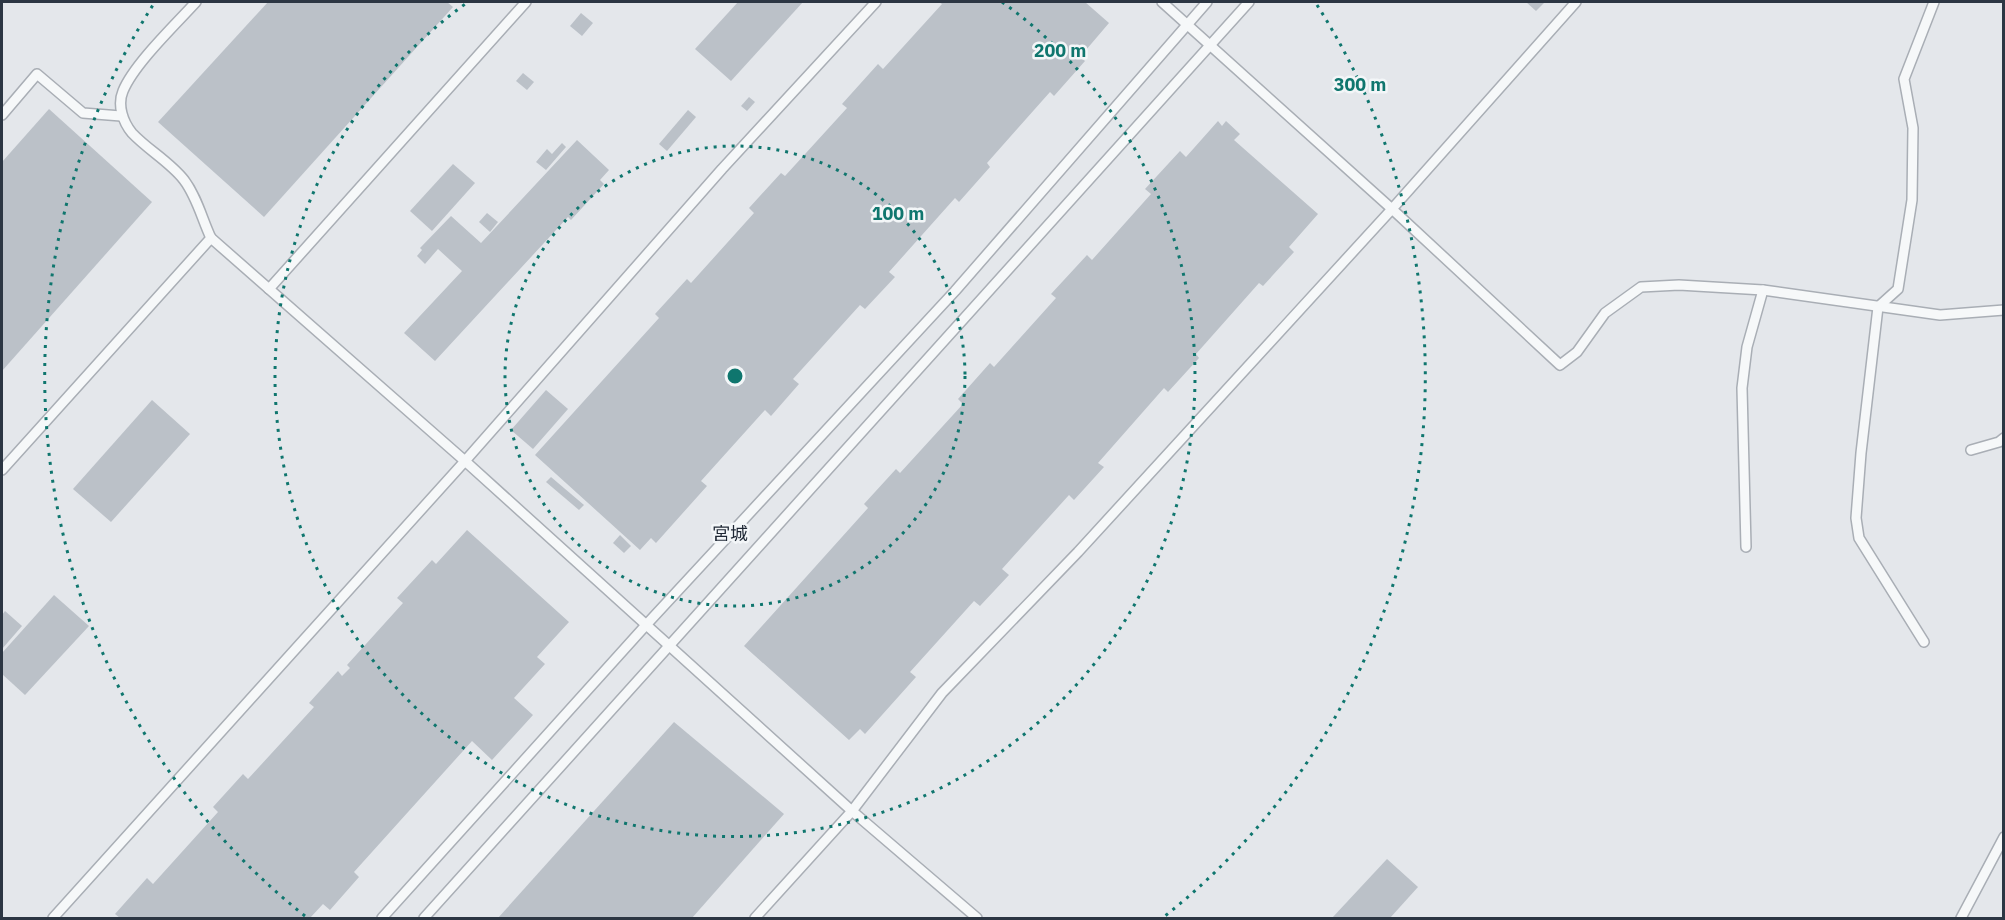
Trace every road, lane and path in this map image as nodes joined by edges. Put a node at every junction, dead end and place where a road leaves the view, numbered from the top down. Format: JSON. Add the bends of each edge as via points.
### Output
{"nodes":[{"id":1,"x":196,"y":2,"type":"edge"},
{"id":2,"x":526,"y":2,"type":"edge"},
{"id":3,"x":876,"y":2,"type":"edge"},
{"id":4,"x":1162,"y":2,"type":"edge"},
{"id":5,"x":1207,"y":2,"type":"edge"},
{"id":6,"x":1249,"y":2,"type":"edge"},
{"id":7,"x":1576,"y":2,"type":"edge"},
{"id":8,"x":1934,"y":2,"type":"edge"},
{"id":9,"x":1187,"y":24,"type":"junction"},
{"id":10,"x":1210,"y":45,"type":"junction"},
{"id":11,"x":2,"y":115,"type":"edge"},
{"id":12,"x":121,"y":116,"type":"junction"},
{"id":13,"x":1392,"y":209,"type":"junction"},
{"id":14,"x":211,"y":238,"type":"junction"},
{"id":15,"x":269,"y":289,"type":"junction"},
{"id":16,"x":1763,"y":290,"type":"junction"},
{"id":17,"x":1878,"y":307,"type":"junction"},
{"id":18,"x":2004,"y":310,"type":"edge"},
{"id":19,"x":2004,"y":438,"type":"edge"},
{"id":20,"x":1971,"y":450,"type":"dead end"},
{"id":21,"x":465,"y":461,"type":"junction"},
{"id":22,"x":2,"y":471,"type":"edge"},
{"id":23,"x":1746,"y":547,"type":"dead end"},
{"id":24,"x":646,"y":625,"type":"junction"},
{"id":25,"x":1924,"y":642,"type":"dead end"},
{"id":26,"x":668,"y":646,"type":"junction"},
{"id":27,"x":852,"y":811,"type":"junction"},
{"id":28,"x":2004,"y":837,"type":"edge"},
{"id":29,"x":53,"y":918,"type":"edge"},
{"id":30,"x":382,"y":918,"type":"edge"},
{"id":31,"x":423,"y":918,"type":"edge"},
{"id":32,"x":755,"y":918,"type":"edge"},
{"id":33,"x":977,"y":918,"type":"edge"},
{"id":34,"x":1961,"y":918,"type":"edge"}],
"edges":[{"from":1,"to":12,"type":"lane","via":[[134,71],[122,92]]},
{"from":2,"to":15,"type":"lane"},
{"from":3,"to":21,"type":"lane","via":[[722,169]]},
{"from":4,"to":9,"type":"lane"},
{"from":5,"to":9,"type":"lane"},
{"from":6,"to":10,"type":"lane"},
{"from":7,"to":13,"type":"lane"},
{"from":8,"to":17,"type":"lane","via":[[1904,79],[1913,128],[1912,200],[1898,289]]},
{"from":9,"to":10,"type":"lane"},
{"from":9,"to":24,"type":"lane","via":[[955,291]]},
{"from":10,"to":13,"type":"lane"},
{"from":10,"to":26,"type":"lane"},
{"from":11,"to":12,"type":"lane","via":[[37,74],[83,113]]},
{"from":12,"to":14,"type":"lane","via":[[132,133],[183,178]]},
{"from":13,"to":16,"type":"lane","via":[[1560,364],[1577,352],[1605,313],[1641,287]]},
{"from":13,"to":27,"type":"lane","via":[[1086,543],[942,693]]},
{"from":14,"to":15,"type":"lane"},
{"from":14,"to":22,"type":"lane"},
{"from":15,"to":21,"type":"lane"},
{"from":16,"to":17,"type":"lane"},
{"from":16,"to":23,"type":"lane","via":[[1747,347],[1742,388]]},
{"from":17,"to":18,"type":"lane","via":[[1940,315]]},
{"from":17,"to":25,"type":"lane","via":[[1856,518],[1859,538]]},
{"from":19,"to":20,"type":"lane"},
{"from":21,"to":24,"type":"lane"},
{"from":21,"to":29,"type":"lane"},
{"from":24,"to":26,"type":"lane"},
{"from":24,"to":30,"type":"lane"},
{"from":26,"to":27,"type":"lane"},
{"from":26,"to":31,"type":"lane"},
{"from":27,"to":32,"type":"lane"},
{"from":27,"to":33,"type":"lane"},
{"from":28,"to":34,"type":"lane"}]}
